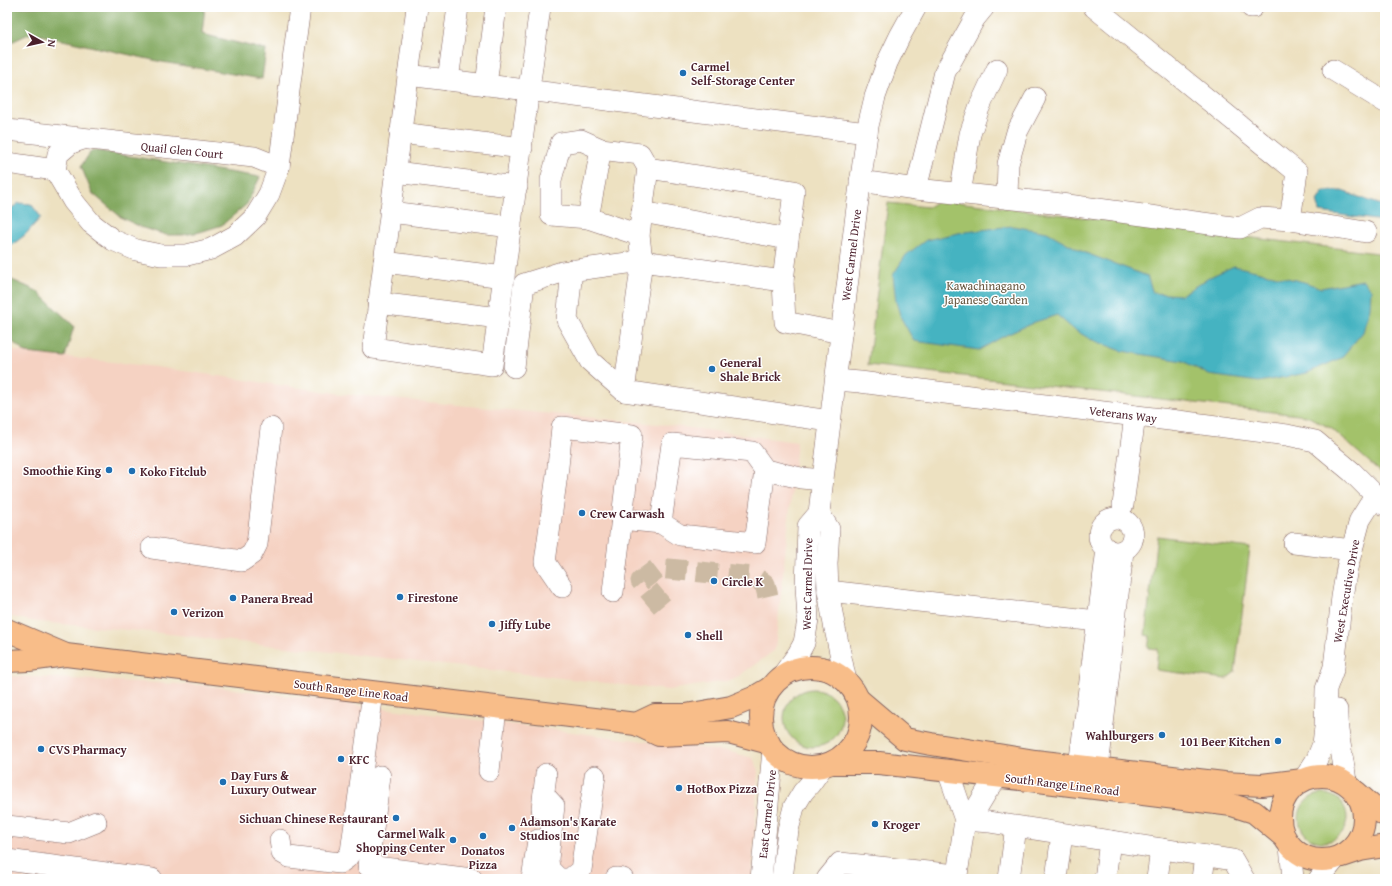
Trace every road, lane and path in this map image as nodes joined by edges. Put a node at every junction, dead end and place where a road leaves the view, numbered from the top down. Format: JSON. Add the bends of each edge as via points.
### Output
{"nodes":[{"id":1,"x":300,"y":7,"type":"edge"},
{"id":2,"x":417,"y":7,"type":"edge"},
{"id":3,"x":458,"y":7,"type":"edge"},
{"id":4,"x":496,"y":7,"type":"edge"},
{"id":5,"x":540,"y":7,"type":"edge"},
{"id":6,"x":916,"y":7,"type":"edge"},
{"id":7,"x":984,"y":7,"type":"edge"},
{"id":8,"x":1094,"y":7,"type":"edge"},
{"id":9,"x":997,"y":69,"type":"dead end"},
{"id":10,"x":1332,"y":70,"type":"dead end"},
{"id":11,"x":408,"y":75,"type":"junction"},
{"id":12,"x":448,"y":80,"type":"junction"},
{"id":13,"x":486,"y":85,"type":"junction"},
{"id":14,"x":530,"y":91,"type":"junction"},
{"id":15,"x":1035,"y":98,"type":"dead end"},
{"id":16,"x":1385,"y":102,"type":"edge"},
{"id":17,"x":7,"y":130,"type":"edge"},
{"id":18,"x":400,"y":133,"type":"junction"},
{"id":19,"x":867,"y":133,"type":"junction"},
{"id":20,"x":83,"y":139,"type":"junction"},
{"id":21,"x":522,"y":148,"type":"junction"},
{"id":22,"x":601,"y":149,"type":"junction"},
{"id":23,"x":7,"y":163,"type":"edge"},
{"id":24,"x":278,"y":167,"type":"junction"},
{"id":25,"x":648,"y":168,"type":"junction"},
{"id":26,"x":55,"y":170,"type":"junction"},
{"id":27,"x":395,"y":172,"type":"junction"},
{"id":28,"x":860,"y":181,"type":"junction"},
{"id":29,"x":517,"y":187,"type":"junction"},
{"id":30,"x":916,"y":189,"type":"junction"},
{"id":31,"x":960,"y":194,"type":"junction"},
{"id":32,"x":1006,"y":198,"type":"junction"},
{"id":33,"x":390,"y":212,"type":"junction"},
{"id":34,"x":642,"y":212,"type":"junction"},
{"id":35,"x":588,"y":218,"type":"junction"},
{"id":36,"x":1290,"y":220,"type":"junction"},
{"id":37,"x":511,"y":227,"type":"junction"},
{"id":38,"x":1366,"y":232,"type":"dead end"},
{"id":39,"x":638,"y":235,"type":"junction"},
{"id":40,"x":788,"y":239,"type":"junction"},
{"id":41,"x":642,"y":261,"type":"junction"},
{"id":42,"x":384,"y":262,"type":"junction"},
{"id":43,"x":572,"y":270,"type":"junction"},
{"id":44,"x":504,"y":277,"type":"junction"},
{"id":45,"x":783,"y":281,"type":"junction"},
{"id":46,"x":378,"y":303,"type":"junction"},
{"id":47,"x":499,"y":318,"type":"junction"},
{"id":48,"x":841,"y":333,"type":"junction"},
{"id":49,"x":514,"y":367,"type":"dead end"},
{"id":50,"x":836,"y":380,"type":"junction"},
{"id":51,"x":624,"y":391,"type":"junction"},
{"id":52,"x":1135,"y":416,"type":"junction"},
{"id":53,"x":830,"y":421,"type":"junction"},
{"id":54,"x":270,"y":428,"type":"dead end"},
{"id":55,"x":766,"y":470,"type":"junction"},
{"id":56,"x":823,"y":480,"type":"junction"},
{"id":57,"x":1380,"y":501,"type":"edge"},
{"id":58,"x":1123,"y":504,"type":"dead end"},
{"id":59,"x":818,"y":513,"type":"junction"},
{"id":60,"x":621,"y":518,"type":"junction"},
{"id":61,"x":661,"y":523,"type":"junction"},
{"id":62,"x":1294,"y":543,"type":"dead end"},
{"id":63,"x":152,"y":548,"type":"dead end"},
{"id":64,"x":1115,"y":550,"type":"dead end"},
{"id":65,"x":1352,"y":550,"type":"junction"},
{"id":66,"x":562,"y":587,"type":"dead end"},
{"id":67,"x":828,"y":591,"type":"junction"},
{"id":68,"x":613,"y":592,"type":"dead end"},
{"id":69,"x":1106,"y":622,"type":"junction"},
{"id":70,"x":7,"y":630,"type":"edge"},
{"id":71,"x":66,"y":655,"type":"junction"},
{"id":72,"x":7,"y":661,"type":"edge"},
{"id":73,"x":1334,"y":667,"type":"junction"},
{"id":74,"x":846,"y":680,"type":"junction"},
{"id":75,"x":776,"y":682,"type":"junction"},
{"id":76,"x":373,"y":693,"type":"junction"},
{"id":77,"x":858,"y":700,"type":"junction"},
{"id":78,"x":496,"y":708,"type":"junction"},
{"id":79,"x":636,"y":724,"type":"junction"},
{"id":80,"x":771,"y":747,"type":"junction"},
{"id":81,"x":827,"y":764,"type":"junction"},
{"id":82,"x":1089,"y":767,"type":"junction"},
{"id":83,"x":948,"y":770,"type":"junction"},
{"id":84,"x":488,"y":771,"type":"dead end"},
{"id":85,"x":546,"y":774,"type":"dead end"},
{"id":86,"x":380,"y":776,"type":"dead end"},
{"id":87,"x":595,"y":776,"type":"dead end"},
{"id":88,"x":999,"y":776,"type":"junction"},
{"id":89,"x":1303,"y":780,"type":"junction"},
{"id":90,"x":1350,"y":787,"type":"junction"},
{"id":91,"x":544,"y":795,"type":"junction"},
{"id":92,"x":1385,"y":815,"type":"edge"},
{"id":93,"x":965,"y":820,"type":"junction"},
{"id":94,"x":96,"y":822,"type":"dead end"},
{"id":95,"x":7,"y":826,"type":"edge"},
{"id":96,"x":1016,"y":827,"type":"junction"},
{"id":97,"x":1062,"y":834,"type":"junction"},
{"id":98,"x":280,"y":840,"type":"dead end"},
{"id":99,"x":1110,"y":841,"type":"junction"},
{"id":100,"x":1286,"y":841,"type":"junction"},
{"id":101,"x":1385,"y":846,"type":"edge"},
{"id":102,"x":1161,"y":849,"type":"junction"},
{"id":103,"x":1205,"y":856,"type":"junction"},
{"id":104,"x":1338,"y":857,"type":"junction"},
{"id":105,"x":7,"y":860,"type":"edge"},
{"id":106,"x":68,"y":873,"type":"edge"},
{"id":107,"x":957,"y":877,"type":"edge"},
{"id":108,"x":152,"y":879,"type":"edge"},
{"id":109,"x":472,"y":879,"type":"edge"},
{"id":110,"x":532,"y":879,"type":"edge"},
{"id":111,"x":761,"y":879,"type":"edge"},
{"id":112,"x":782,"y":879,"type":"edge"},
{"id":113,"x":827,"y":879,"type":"edge"},
{"id":114,"x":1010,"y":879,"type":"edge"},
{"id":115,"x":1056,"y":879,"type":"edge"},
{"id":116,"x":1105,"y":879,"type":"edge"},
{"id":117,"x":1157,"y":879,"type":"edge"},
{"id":118,"x":1202,"y":879,"type":"edge"},
{"id":119,"x":1244,"y":879,"type":"edge"},
{"id":120,"x":1293,"y":879,"type":"edge"},
{"id":121,"x":1319,"y":879,"type":"edge"}],
"edges":[{"from":1,"to":24,"type":"street"},
{"from":2,"to":11,"type":"street"},
{"from":3,"to":12,"type":"street"},
{"from":4,"to":13,"type":"street"},
{"from":5,"to":14,"type":"street"},
{"from":6,"to":19,"type":"street","name":"West Carmel Drive","via":[[887,63],[875,97]]},
{"from":7,"to":30,"type":"street","via":[[975,18],[945,72]]},
{"from":8,"to":36,"type":"street","via":[[1297,172]]},
{"from":9,"to":31,"type":"street","via":[[970,134]]},
{"from":10,"to":16,"type":"street"},
{"from":11,"to":12,"type":"street"},
{"from":11,"to":18,"type":"street"},
{"from":12,"to":13,"type":"street"},
{"from":13,"to":14,"type":"street"},
{"from":14,"to":19,"type":"street"},
{"from":14,"to":21,"type":"street"},
{"from":15,"to":32,"type":"street","via":[[1017,132],[1008,164]]},
{"from":17,"to":20,"type":"street","name":"Quail Glen Court"},
{"from":18,"to":21,"type":"street"},
{"from":18,"to":27,"type":"street"},
{"from":19,"to":28,"type":"street","name":"West Carmel Drive"},
{"from":20,"to":24,"type":"street","name":"Quail Glen Court","via":[[254,157]]},
{"from":20,"to":26,"type":"street","via":[[71,143],[58,154]]},
{"from":21,"to":29,"type":"street"},
{"from":22,"to":25,"type":"street","via":[[640,154]]},
{"from":22,"to":35,"type":"street"},
{"from":22,"to":35,"type":"street","via":[[581,140],[561,142],[551,180],[551,215]]},
{"from":23,"to":26,"type":"street"},
{"from":24,"to":26,"type":"street","via":[[269,194],[254,217],[235,236],[211,250],[187,255],[161,255],[136,250],[114,240],[91,223],[73,201]]},
{"from":25,"to":34,"type":"street"},
{"from":25,"to":40,"type":"street","via":[[794,191]]},
{"from":27,"to":29,"type":"street"},
{"from":27,"to":33,"type":"street"},
{"from":28,"to":30,"type":"street"},
{"from":28,"to":48,"type":"street","name":"West Carmel Drive"},
{"from":29,"to":37,"type":"street"},
{"from":30,"to":31,"type":"street"},
{"from":31,"to":32,"type":"street"},
{"from":32,"to":36,"type":"street","via":[[1240,228],[1260,218]]},
{"from":33,"to":37,"type":"street"},
{"from":33,"to":42,"type":"street"},
{"from":34,"to":39,"type":"street"},
{"from":34,"to":40,"type":"street"},
{"from":35,"to":39,"type":"street"},
{"from":36,"to":38,"type":"street"},
{"from":37,"to":44,"type":"street"},
{"from":39,"to":41,"type":"street"},
{"from":40,"to":45,"type":"street"},
{"from":41,"to":43,"type":"street"},
{"from":41,"to":45,"type":"street"},
{"from":41,"to":51,"type":"street"},
{"from":42,"to":44,"type":"street"},
{"from":42,"to":46,"type":"street"},
{"from":43,"to":49,"type":"street","via":[[524,284]]},
{"from":43,"to":51,"type":"street","via":[[567,320],[590,361]]},
{"from":44,"to":47,"type":"street"},
{"from":45,"to":48,"type":"street","via":[[785,322]]},
{"from":46,"to":47,"type":"street"},
{"from":46,"to":47,"type":"street","via":[[373,348],[492,365]]},
{"from":48,"to":50,"type":"street","name":"West Carmel Drive"},
{"from":50,"to":52,"type":"street","name":"Veterans Way"},
{"from":50,"to":53,"type":"street","name":"West Carmel Drive"},
{"from":51,"to":53,"type":"street"},
{"from":52,"to":57,"type":"street","name":"Veterans Way","via":[[1287,435],[1315,441],[1352,472]]},
{"from":52,"to":58,"type":"street"},
{"from":53,"to":56,"type":"street","name":"West Carmel Drive"},
{"from":54,"to":63,"type":"street","via":[[256,544],[252,554],[242,561]]},
{"from":55,"to":56,"type":"street"},
{"from":55,"to":61,"type":"street","via":[[755,543],[680,535]]},
{"from":55,"to":61,"type":"street","via":[[752,452],[672,444]]},
{"from":56,"to":59,"type":"street","name":"West Carmel Drive"},
{"from":57,"to":65,"type":"street","name":"West Executive Drive","via":[[1360,520]]},
{"from":59,"to":67,"type":"street","name":"West Carmel Drive","via":[[829,529]]},
{"from":59,"to":75,"type":"street","name":"West Carmel Drive","via":[[808,526],[806,632],[798,654]]},
{"from":60,"to":61,"type":"street"},
{"from":60,"to":66,"type":"street","via":[[632,435],[562,427],[545,562]]},
{"from":60,"to":68,"type":"street"},
{"from":62,"to":65,"type":"street"},
{"from":64,"to":69,"type":"street"},
{"from":65,"to":73,"type":"street","name":"West Executive Drive","via":[[1342,597]]},
{"from":67,"to":69,"type":"street"},
{"from":67,"to":74,"type":"street","name":"West Carmel Drive"},
{"from":69,"to":82,"type":"street"},
{"from":70,"to":71,"type":"main road","name":"South Range Line Road"},
{"from":71,"to":72,"type":"main road","name":"South Range Line Road"},
{"from":71,"to":76,"type":"main road","name":"South Range Line Road"},
{"from":73,"to":89,"type":"street","name":"West Executive Drive","via":[[1326,689],[1323,744]]},
{"from":73,"to":90,"type":"street","name":"West Executive Drive","via":[[1338,691],[1338,729]]},
{"from":74,"to":75,"type":"main road","via":[[832,671],[815,667],[798,668]]},
{"from":74,"to":77,"type":"main road"},
{"from":75,"to":79,"type":"main road","via":[[753,698],[731,707],[686,715],[655,715]]},
{"from":75,"to":80,"type":"main road","via":[[764,701],[761,716],[763,730]]},
{"from":76,"to":78,"type":"main road","name":"South Range Line Road"},
{"from":76,"to":98,"type":"street","via":[[351,852],[340,863],[289,857],[282,853]]},
{"from":77,"to":81,"type":"main road","via":[[860,730],[854,744],[844,755]]},
{"from":77,"to":82,"type":"main road","name":"South Range Line Road","via":[[905,739],[1028,760]]},
{"from":78,"to":79,"type":"main road","name":"South Range Line Road"},
{"from":78,"to":84,"type":"street"},
{"from":79,"to":80,"type":"main road","name":"South Range Line Road","via":[[659,735],[728,732]]},
{"from":80,"to":81,"type":"main road","via":[[784,759],[796,765],[810,767]]},
{"from":80,"to":111,"type":"street","name":"East Carmel Drive"},
{"from":81,"to":83,"type":"main road","name":"South Range Line Road","via":[[879,763]]},
{"from":81,"to":112,"type":"street","name":"East Carmel Drive","via":[[794,807],[788,830]]},
{"from":82,"to":89,"type":"main road","name":"South Range Line Road","via":[[1248,785]]},
{"from":83,"to":88,"type":"main road","name":"South Range Line Road"},
{"from":83,"to":93,"type":"street"},
{"from":85,"to":91,"type":"street"},
{"from":86,"to":109,"type":"street","via":[[368,866]]},
{"from":87,"to":91,"type":"street","via":[[581,870],[570,879],[559,879],[549,869],[554,806]]},
{"from":88,"to":93,"type":"street","via":[[986,791],[975,811]]},
{"from":88,"to":100,"type":"main road","name":"South Range Line Road","via":[[1232,805],[1254,812]]},
{"from":89,"to":90,"type":"main road","via":[[1329,776],[1338,778]]},
{"from":89,"to":100,"type":"main road","via":[[1284,798],[1280,811],[1280,824]]},
{"from":90,"to":92,"type":"main road"},
{"from":90,"to":104,"type":"main road","via":[[1361,800],[1364,822],[1362,832],[1353,846]]},
{"from":91,"to":110,"type":"street"},
{"from":93,"to":96,"type":"street"},
{"from":93,"to":107,"type":"street"},
{"from":94,"to":95,"type":"street","via":[[69,833]]},
{"from":96,"to":97,"type":"street"},
{"from":96,"to":114,"type":"street"},
{"from":97,"to":99,"type":"street"},
{"from":97,"to":115,"type":"street"},
{"from":99,"to":102,"type":"street"},
{"from":99,"to":116,"type":"street"},
{"from":100,"to":104,"type":"main road","via":[[1297,852],[1311,859],[1326,860]]},
{"from":100,"to":120,"type":"street"},
{"from":101,"to":104,"type":"main road"},
{"from":102,"to":103,"type":"street"},
{"from":102,"to":117,"type":"street"},
{"from":103,"to":118,"type":"street"},
{"from":103,"to":119,"type":"street","via":[[1233,860]]},
{"from":104,"to":121,"type":"street"},
{"from":105,"to":106,"type":"street"},
{"from":106,"to":108,"type":"street"},
{"from":107,"to":113,"type":"street","via":[[840,863]]}]}
